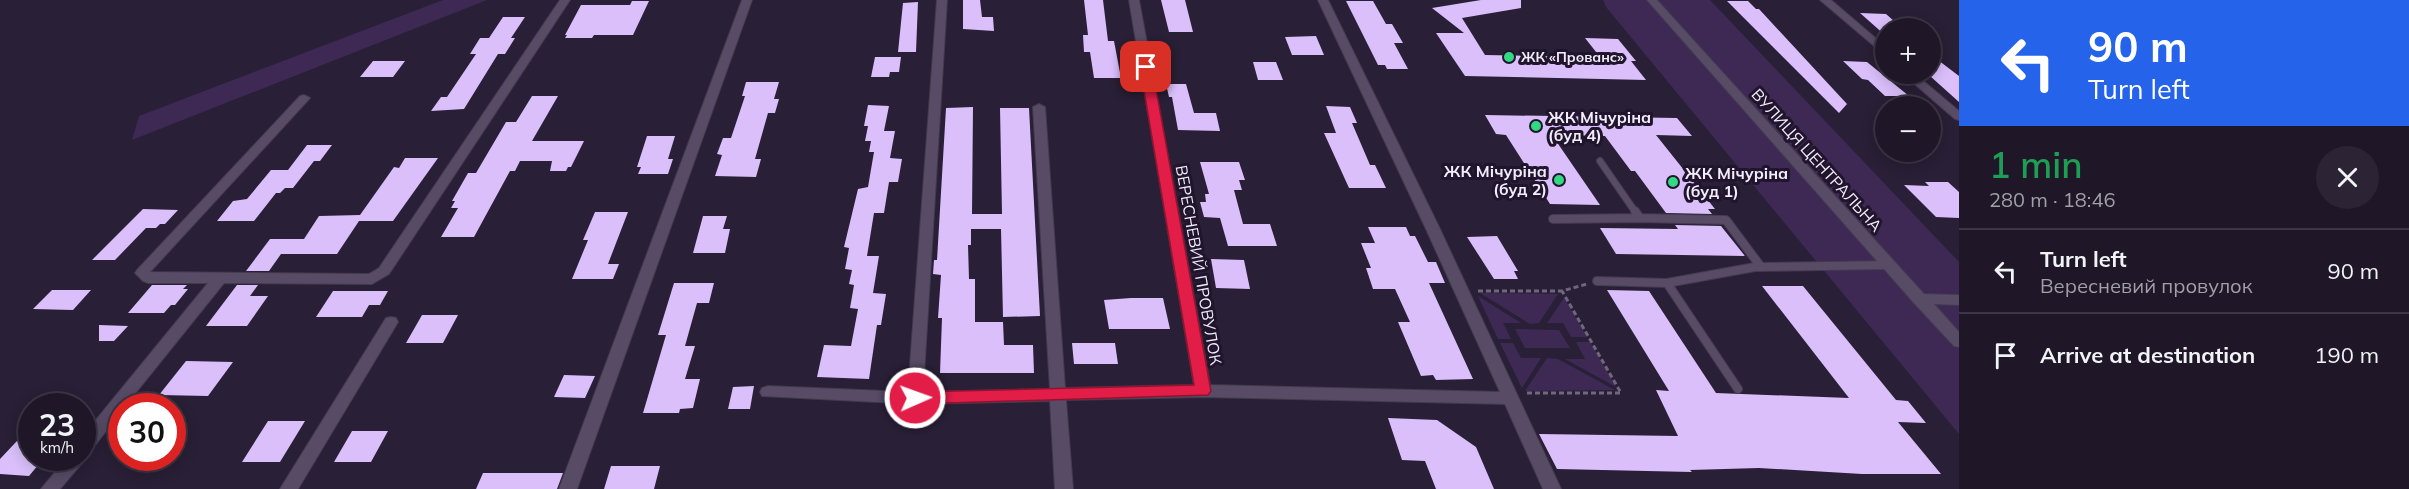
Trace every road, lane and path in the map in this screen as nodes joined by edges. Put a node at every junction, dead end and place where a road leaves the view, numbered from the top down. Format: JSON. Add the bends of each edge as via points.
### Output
{"nodes":[{"id":1,"x":565,"y":0,"type":"edge"},
{"id":2,"x":747,"y":0,"type":"edge"},
{"id":3,"x":942,"y":0,"type":"edge"},
{"id":4,"x":1134,"y":0,"type":"edge"},
{"id":5,"x":1323,"y":0,"type":"edge"},
{"id":6,"x":1652,"y":0,"type":"edge"},
{"id":7,"x":1825,"y":0,"type":"edge"},
{"id":8,"x":1875,"y":43,"type":"edge"},
{"id":9,"x":1921,"y":84,"type":"edge"},
{"id":10,"x":304,"y":98,"type":"dead end"},
{"id":11,"x":1039,"y":108,"type":"dead end"},
{"id":12,"x":1959,"y":117,"type":"edge"},
{"id":13,"x":1600,"y":160,"type":"dead end"},
{"id":14,"x":1640,"y":218,"type":"junction"},
{"id":15,"x":1553,"y":219,"type":"dead end"},
{"id":16,"x":1889,"y":265,"type":"junction"},
{"id":17,"x":1761,"y":267,"type":"junction"},
{"id":18,"x":221,"y":277,"type":"junction"},
{"id":19,"x":1597,"y":281,"type":"joint"},
{"id":20,"x":1667,"y":283,"type":"junction"},
{"id":21,"x":1461,"y":291,"type":"junction"},
{"id":22,"x":1562,"y":291,"type":"junction"},
{"id":23,"x":1919,"y":299,"type":"junction"},
{"id":24,"x":1959,"y":300,"type":"edge"},
{"id":25,"x":391,"y":322,"type":"dead end"},
{"id":26,"x":1959,"y":342,"type":"edge"},
{"id":27,"x":1738,"y":389,"type":"dead end"},
{"id":28,"x":1203,"y":391,"type":"junction"},
{"id":29,"x":768,"y":392,"type":"dead end"},
{"id":30,"x":1057,"y":393,"type":"junction"},
{"id":31,"x":1509,"y":396,"type":"junction"},
{"id":32,"x":915,"y":398,"type":"junction"},
{"id":33,"x":96,"y":432,"type":"edge"},
{"id":34,"x":65,"y":471,"type":"edge"},
{"id":35,"x":50,"y":489,"type":"edge"},
{"id":36,"x":289,"y":489,"type":"edge"},
{"id":37,"x":568,"y":489,"type":"edge"},
{"id":38,"x":1064,"y":489,"type":"edge"},
{"id":39,"x":1552,"y":489,"type":"edge"}],
"edges":[{"from":1,"to":18,"type":"street","via":[[384,271],[372,279],[360,280]]},
{"from":2,"to":37,"type":"street"},
{"from":3,"to":32,"type":"street"},
{"from":4,"to":28,"type":"street","name":"ВЕРЕСНЕВИЙ ПРОВУЛОК"},
{"from":5,"to":21,"type":"street"},
{"from":6,"to":16,"type":"street","name":"ВУЛИЦЯ ЦЕНТРАЛЬНА"},
{"from":7,"to":8,"type":"street"},
{"from":9,"to":12,"type":"street"},
{"from":10,"to":18,"type":"street","via":[[142,273],[148,278]]},
{"from":11,"to":30,"type":"street"},
{"from":13,"to":14,"type":"lane"},
{"from":14,"to":15,"type":"lane"},
{"from":14,"to":17,"type":"lane","via":[[1726,220]]},
{"from":16,"to":17,"type":"lane"},
{"from":16,"to":23,"type":"street","name":"ВУЛИЦЯ ЦЕНТРАЛЬНА"},
{"from":17,"to":20,"type":"lane"},
{"from":18,"to":33,"type":"street"},
{"from":19,"to":20,"type":"lane"},
{"from":19,"to":22,"type":"path"},
{"from":20,"to":27,"type":"lane"},
{"from":21,"to":22,"type":"path"},
{"from":21,"to":31,"type":"street"},
{"from":22,"to":31,"type":"path","via":[[1621,393]]},
{"from":23,"to":24,"type":"street"},
{"from":23,"to":26,"type":"street","name":"ВУЛИЦЯ ЦЕНТРАЛЬНА"},
{"from":25,"to":36,"type":"street"},
{"from":28,"to":30,"type":"street","name":"ВЕРЕСНЕВИЙ ПРОВУЛОК"},
{"from":28,"to":31,"type":"street"},
{"from":29,"to":32,"type":"street","name":"ВЕРЕСНЕВИЙ ПРОВУЛОК"},
{"from":30,"to":32,"type":"street","name":"ВЕРЕСНЕВИЙ ПРОВУЛОК"},
{"from":30,"to":38,"type":"street"},
{"from":31,"to":39,"type":"street"},
{"from":34,"to":35,"type":"street"}]}
